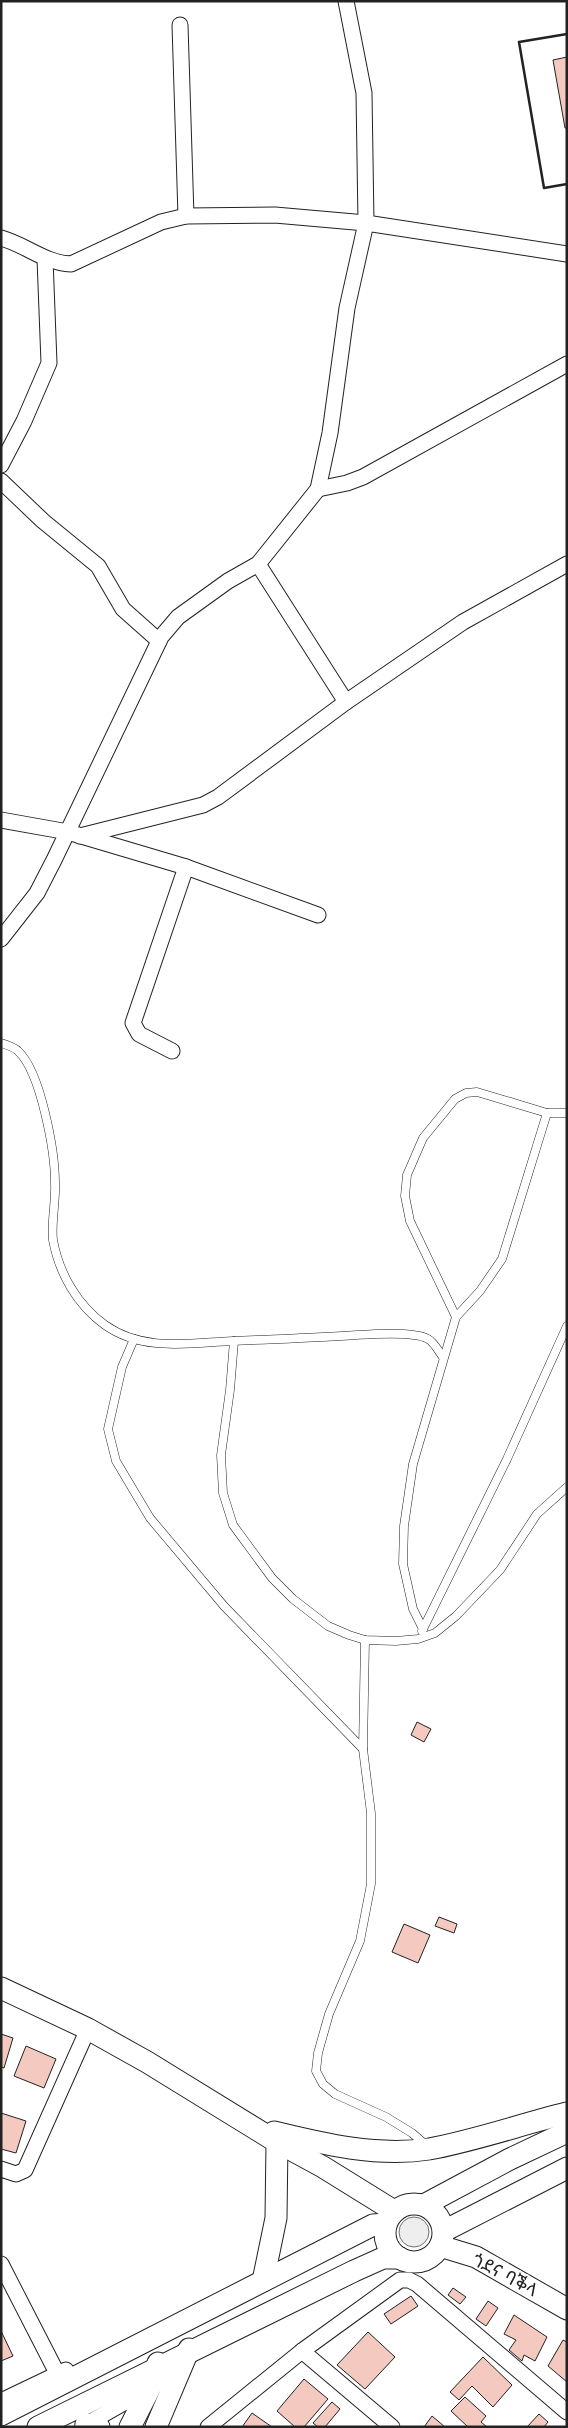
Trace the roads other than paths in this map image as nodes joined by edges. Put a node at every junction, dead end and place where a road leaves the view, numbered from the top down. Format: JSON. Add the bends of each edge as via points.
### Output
{"nodes":[{"id":1,"x":346,"y":1,"type":"edge"},
{"id":2,"x":180,"y":24,"type":"dead end"},
{"id":3,"x":186,"y":216,"type":"junction"},
{"id":4,"x":366,"y":223,"type":"junction"},
{"id":5,"x":1,"y":238,"type":"edge"},
{"id":6,"x":567,"y":254,"type":"edge"},
{"id":7,"x":45,"y":259,"type":"junction"},
{"id":8,"x":567,"y":364,"type":"edge"},
{"id":9,"x":1,"y":465,"type":"edge"},
{"id":10,"x":1,"y":481,"type":"edge"},
{"id":11,"x":318,"y":489,"type":"junction"},
{"id":12,"x":258,"y":564,"type":"junction"},
{"id":13,"x":567,"y":564,"type":"edge"},
{"id":14,"x":159,"y":641,"type":"junction"},
{"id":15,"x":346,"y":702,"type":"junction"},
{"id":16,"x":1,"y":820,"type":"edge"},
{"id":17,"x":74,"y":834,"type":"junction"},
{"id":18,"x":186,"y":867,"type":"junction"},
{"id":19,"x":318,"y":915,"type":"dead end"},
{"id":20,"x":1,"y":939,"type":"edge"},
{"id":21,"x":1,"y":1043,"type":"edge"},
{"id":22,"x":172,"y":1051,"type":"dead end"},
{"id":23,"x":547,"y":1113,"type":"junction"},
{"id":24,"x":567,"y":1113,"type":"edge"},
{"id":25,"x":456,"y":1317,"type":"junction"},
{"id":26,"x":567,"y":1326,"type":"edge"},
{"id":27,"x":134,"y":1339,"type":"junction"},
{"id":28,"x":234,"y":1341,"type":"junction"},
{"id":29,"x":443,"y":1356,"type":"junction"},
{"id":30,"x":567,"y":1487,"type":"edge"},
{"id":31,"x":423,"y":1629,"type":"junction"},
{"id":32,"x":418,"y":1639,"type":"junction"},
{"id":33,"x":365,"y":1640,"type":"junction"},
{"id":34,"x":364,"y":1749,"type":"junction"},
{"id":35,"x":1,"y":1988,"type":"edge"},
{"id":36,"x":88,"y":2029,"type":"junction"},
{"id":37,"x":567,"y":2113,"type":"edge"},
{"id":38,"x":252,"y":2126,"type":"junction"},
{"id":39,"x":567,"y":2132,"type":"edge"},
{"id":40,"x":277,"y":2142,"type":"junction"},
{"id":41,"x":430,"y":2148,"type":"junction"},
{"id":42,"x":567,"y":2168,"type":"edge"},
{"id":43,"x":1,"y":2170,"type":"edge"},
{"id":44,"x":424,"y":2205,"type":"junction"},
{"id":45,"x":390,"y":2217,"type":"junction"},
{"id":46,"x":442,"y":2239,"type":"junction"},
{"id":47,"x":400,"y":2258,"type":"junction"},
{"id":48,"x":1,"y":2264,"type":"edge"},
{"id":49,"x":263,"y":2281,"type":"junction"},
{"id":50,"x":567,"y":2309,"type":"edge"},
{"id":51,"x":203,"y":2313,"type":"junction"},
{"id":52,"x":170,"y":2331,"type":"junction"},
{"id":53,"x":302,"y":2351,"type":"junction"},
{"id":54,"x":184,"y":2362,"type":"junction"},
{"id":55,"x":57,"y":2373,"type":"junction"},
{"id":56,"x":80,"y":2376,"type":"junction"},
{"id":57,"x":152,"y":2379,"type":"junction"},
{"id":58,"x":1,"y":2401,"type":"edge"},
{"id":59,"x":567,"y":2412,"type":"edge"},
{"id":60,"x":1,"y":2415,"type":"edge"},
{"id":61,"x":89,"y":2426,"type":"edge"},
{"id":62,"x":38,"y":2427,"type":"edge"},
{"id":63,"x":130,"y":2427,"type":"edge"},
{"id":64,"x":156,"y":2427,"type":"edge"},
{"id":65,"x":208,"y":2427,"type":"edge"},
{"id":66,"x":392,"y":2427,"type":"edge"}],
"edges":[{"from":1,"to":4,"type":"street","via":[[364,93]]},
{"from":2,"to":3,"type":"street"},
{"from":3,"to":4,"type":"street","via":[[275,215]]},
{"from":3,"to":7,"type":"street","via":[[161,222],[71,264]]},
{"from":4,"to":6,"type":"street"},
{"from":4,"to":11,"type":"street","via":[[347,308],[330,433]]},
{"from":5,"to":7,"type":"street","via":[[18,243]]},
{"from":7,"to":9,"type":"street","via":[[49,363]]},
{"from":8,"to":11,"type":"street","via":[[363,477]]},
{"from":10,"to":14,"type":"street","via":[[98,566],[123,609]]},
{"from":11,"to":12,"type":"street"},
{"from":12,"to":14,"type":"street","via":[[228,581],[178,618]]},
{"from":12,"to":15,"type":"street"},
{"from":13,"to":15,"type":"street","via":[[464,622]]},
{"from":14,"to":17,"type":"street"},
{"from":15,"to":17,"type":"street","via":[[218,797],[202,805]]},
{"from":16,"to":17,"type":"street"},
{"from":17,"to":18,"type":"street"},
{"from":17,"to":20,"type":"street","via":[[37,893]]},
{"from":18,"to":19,"type":"street"},
{"from":18,"to":22,"type":"street","via":[[133,1024],[139,1034]]},
{"from":21,"to":27,"type":"lane","via":[[17,1049],[27,1061],[37,1086],[53,1153],[53,1238],[60,1265],[88,1311],[107,1326]]},
{"from":23,"to":24,"type":"lane"},
{"from":23,"to":25,"type":"lane","via":[[502,1259],[480,1291]]},
{"from":23,"to":25,"type":"lane","via":[[477,1092],[466,1093],[455,1099],[423,1138],[407,1175],[405,1196],[410,1221]]},
{"from":25,"to":29,"type":"lane"},
{"from":26,"to":31,"type":"lane","via":[[507,1459]]},
{"from":27,"to":28,"type":"lane","via":[[163,1345]]},
{"from":27,"to":34,"type":"lane","via":[[122,1367],[108,1429],[116,1461],[150,1518],[224,1606]]},
{"from":28,"to":29,"type":"lane","via":[[380,1333],[411,1335],[428,1339]]},
{"from":28,"to":33,"type":"lane","via":[[221,1455],[223,1493],[233,1525],[272,1578],[293,1599],[328,1626]]},
{"from":29,"to":31,"type":"lane","via":[[413,1464],[404,1526],[403,1564],[407,1588]]},
{"from":30,"to":32,"type":"lane","via":[[537,1514],[500,1570],[476,1596],[435,1633]]},
{"from":31,"to":32,"type":"lane"},
{"from":32,"to":33,"type":"lane"},
{"from":33,"to":34,"type":"lane"},
{"from":34,"to":41,"type":"lane","via":[[372,1861],[367,1908],[360,1941],[329,2014],[316,2071],[323,2084],[335,2094],[386,2117]]},
{"from":35,"to":36,"type":"main road"},
{"from":36,"to":38,"type":"main road"},
{"from":36,"to":43,"type":"street","via":[[25,2170],[16,2174]]},
{"from":37,"to":41,"type":"main road"},
{"from":38,"to":40,"type":"main road"},
{"from":38,"to":41,"type":"main road","via":[[344,2147],[403,2151]]},
{"from":39,"to":44,"type":"main road"},
{"from":40,"to":45,"type":"main road","via":[[323,2167]]},
{"from":40,"to":49,"type":"main road","via":[[277,2212]]},
{"from":42,"to":46,"type":"main road"},
{"from":44,"to":45,"type":"main road","via":[[408,2204]]},
{"from":44,"to":46,"type":"main road","via":[[436,2214]]},
{"from":45,"to":47,"type":"main road","via":[[386,2240]]},
{"from":45,"to":49,"type":"main road"},
{"from":46,"to":47,"type":"main road","via":[[427,2259],[409,2261]]},
{"from":46,"to":50,"type":"main road","name":"ጎደና ባቕላ"},
{"from":47,"to":54,"type":"main road","via":[[383,2258],[354,2271]]},
{"from":48,"to":55,"type":"street"},
{"from":49,"to":51,"type":"main road"},
{"from":51,"to":52,"type":"main road"},
{"from":51,"to":54,"type":"main road"},
{"from":52,"to":56,"type":"main road"},
{"from":52,"to":57,"type":"main road"},
{"from":53,"to":59,"type":"street","via":[[400,2280],[409,2280]]},
{"from":53,"to":65,"type":"street"},
{"from":53,"to":66,"type":"street"},
{"from":54,"to":57,"type":"main road"},
{"from":54,"to":64,"type":"main road"},
{"from":55,"to":56,"type":"street","via":[[76,2368]]},
{"from":55,"to":58,"type":"street"},
{"from":56,"to":60,"type":"main road"},
{"from":57,"to":61,"type":"street"},
{"from":57,"to":62,"type":"main road"},
{"from":57,"to":63,"type":"main road"}]}
